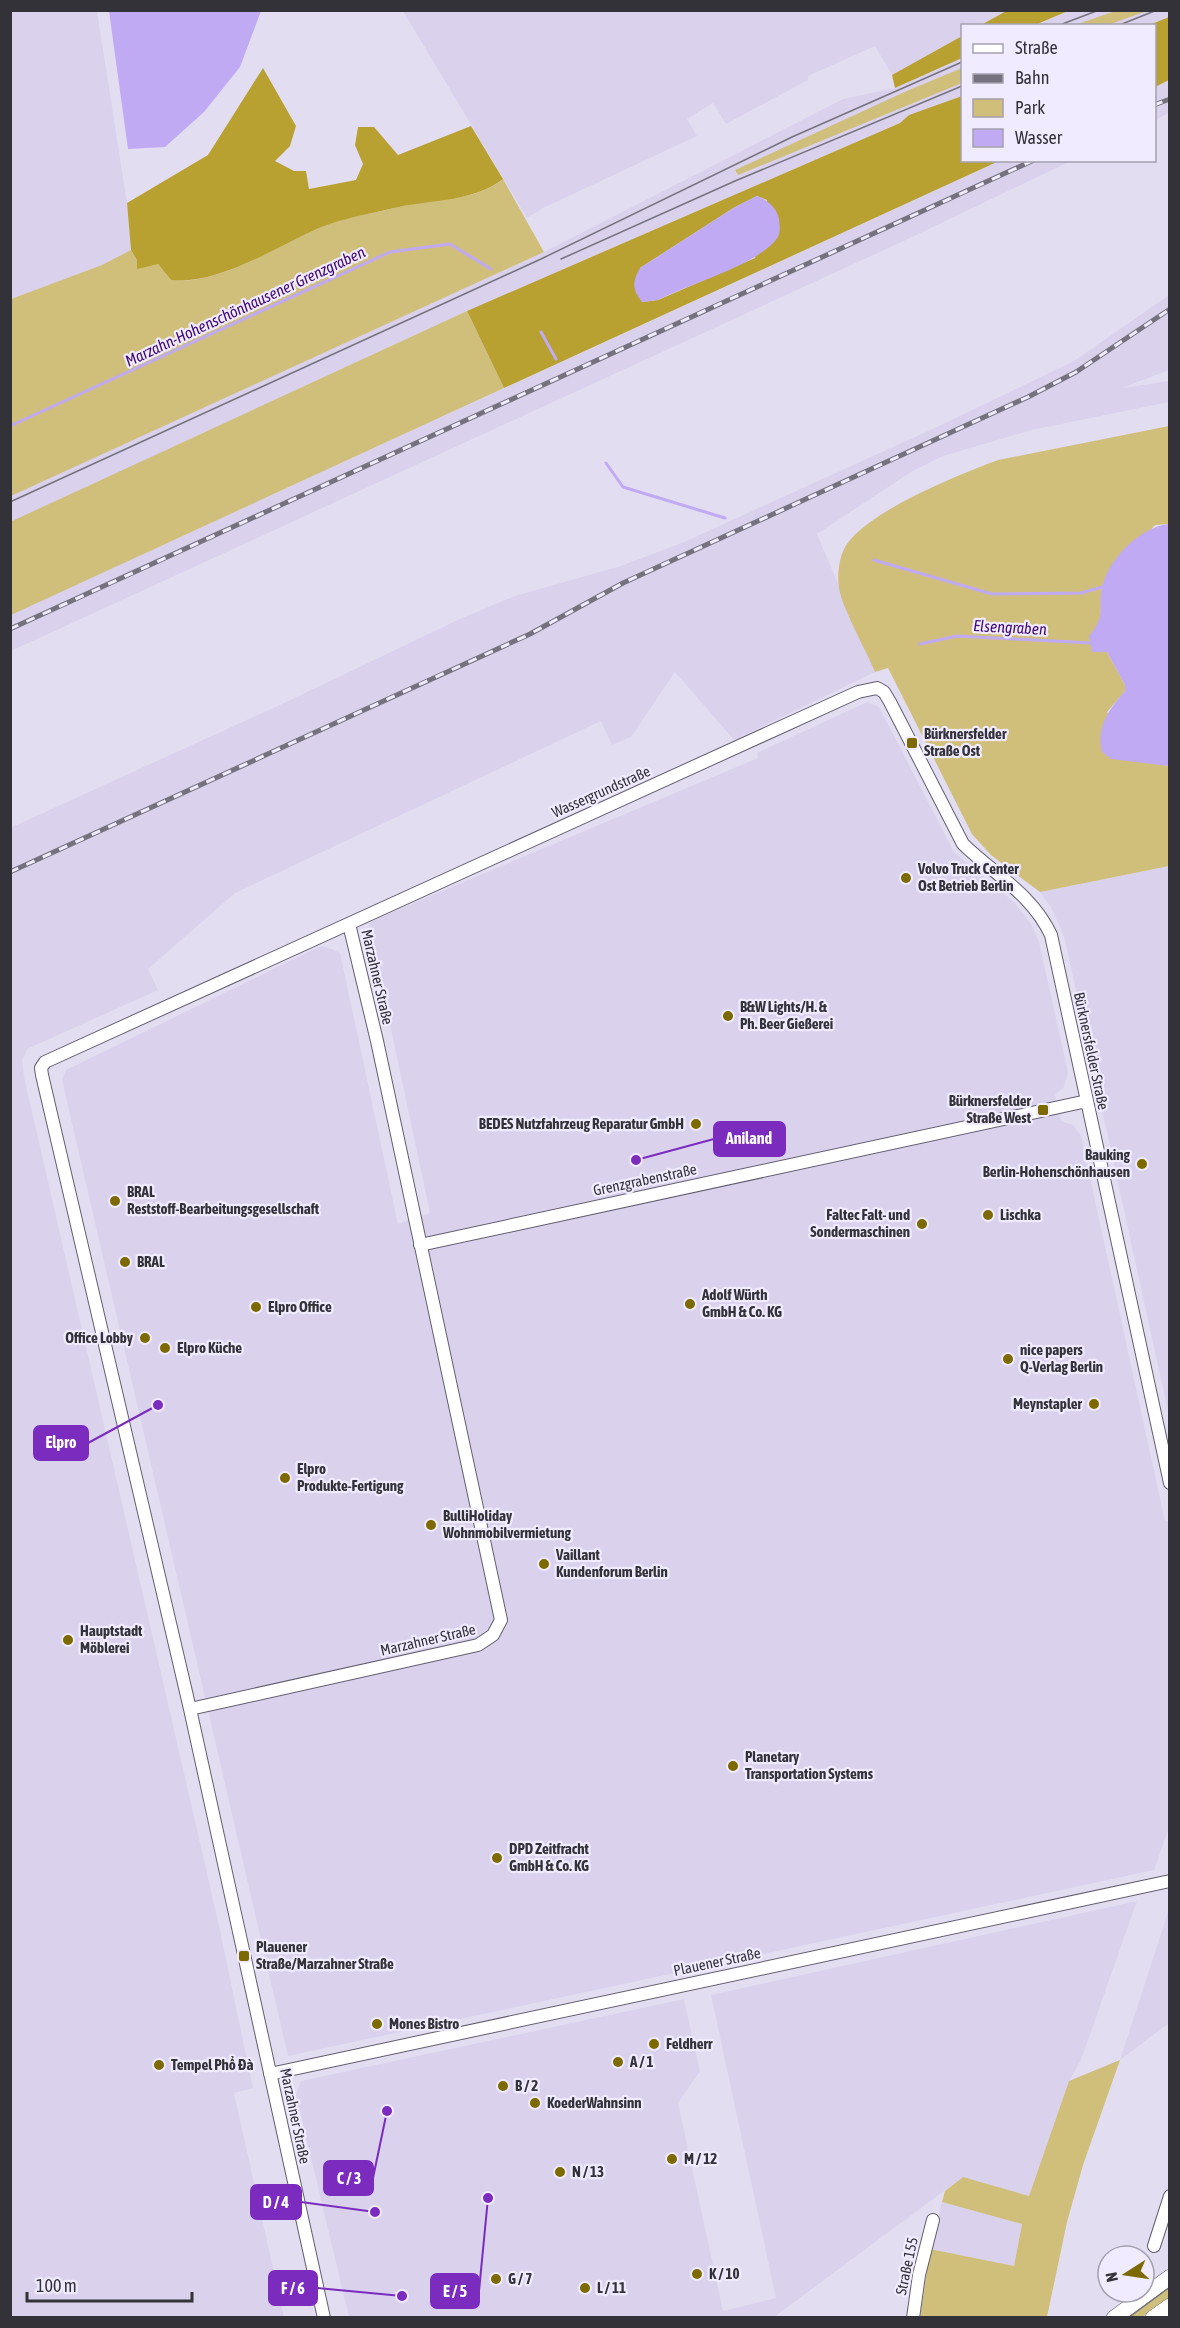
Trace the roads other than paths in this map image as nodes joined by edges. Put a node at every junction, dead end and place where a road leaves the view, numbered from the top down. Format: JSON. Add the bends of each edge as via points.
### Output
{"nodes":[{"id":1,"x":867,"y":688,"type":"joint"},
{"id":2,"x":349,"y":924,"type":"junction"},
{"id":3,"x":1087,"y":1101,"type":"junction"},
{"id":4,"x":420,"y":1245,"type":"junction"},
{"id":5,"x":1170,"y":1483,"type":"edge"},
{"id":6,"x":190,"y":1709,"type":"junction"},
{"id":7,"x":1170,"y":1881,"type":"edge"},
{"id":8,"x":270,"y":2074,"type":"junction"},
{"id":9,"x":1170,"y":2196,"type":"edge"},
{"id":10,"x":933,"y":2220,"type":"dead end"},
{"id":11,"x":1155,"y":2244,"type":"edge"},
{"id":12,"x":1170,"y":2277,"type":"edge"},
{"id":13,"x":1170,"y":2306,"type":"edge"},
{"id":14,"x":324,"y":2318,"type":"edge"},
{"id":15,"x":913,"y":2318,"type":"edge"},
{"id":16,"x":1114,"y":2318,"type":"edge"},
{"id":17,"x":1153,"y":2318,"type":"edge"}],
"edges":[{"from":1,"to":2,"type":"street","name":"Wassergrundstraße"},
{"from":1,"to":3,"type":"street","name":"Bürknersfelder Straße","via":[[884,692],[963,844],[1023,893],[1044,919],[1051,935]]},
{"from":2,"to":4,"type":"street","name":"Marzahner Straße"},
{"from":2,"to":6,"type":"street","name":"Marzahner Straße","via":[[50,1059],[41,1068]]},
{"from":3,"to":4,"type":"street","name":"Grenzgrabenstraße"},
{"from":3,"to":5,"type":"street","name":"Bürknersfelder Straße"},
{"from":4,"to":6,"type":"street","name":"Marzahner Straße","via":[[500,1611],[498,1628],[478,1646]]},
{"from":6,"to":8,"type":"street","name":"Marzahner Straße"},
{"from":7,"to":8,"type":"street","name":"Plauener Straße"},
{"from":8,"to":14,"type":"street","name":"Marzahner Straße"},
{"from":9,"to":11,"type":"street"},
{"from":10,"to":15,"type":"street","name":"Straße 155"},
{"from":12,"to":16,"type":"main road"},
{"from":13,"to":17,"type":"main road"}]}
